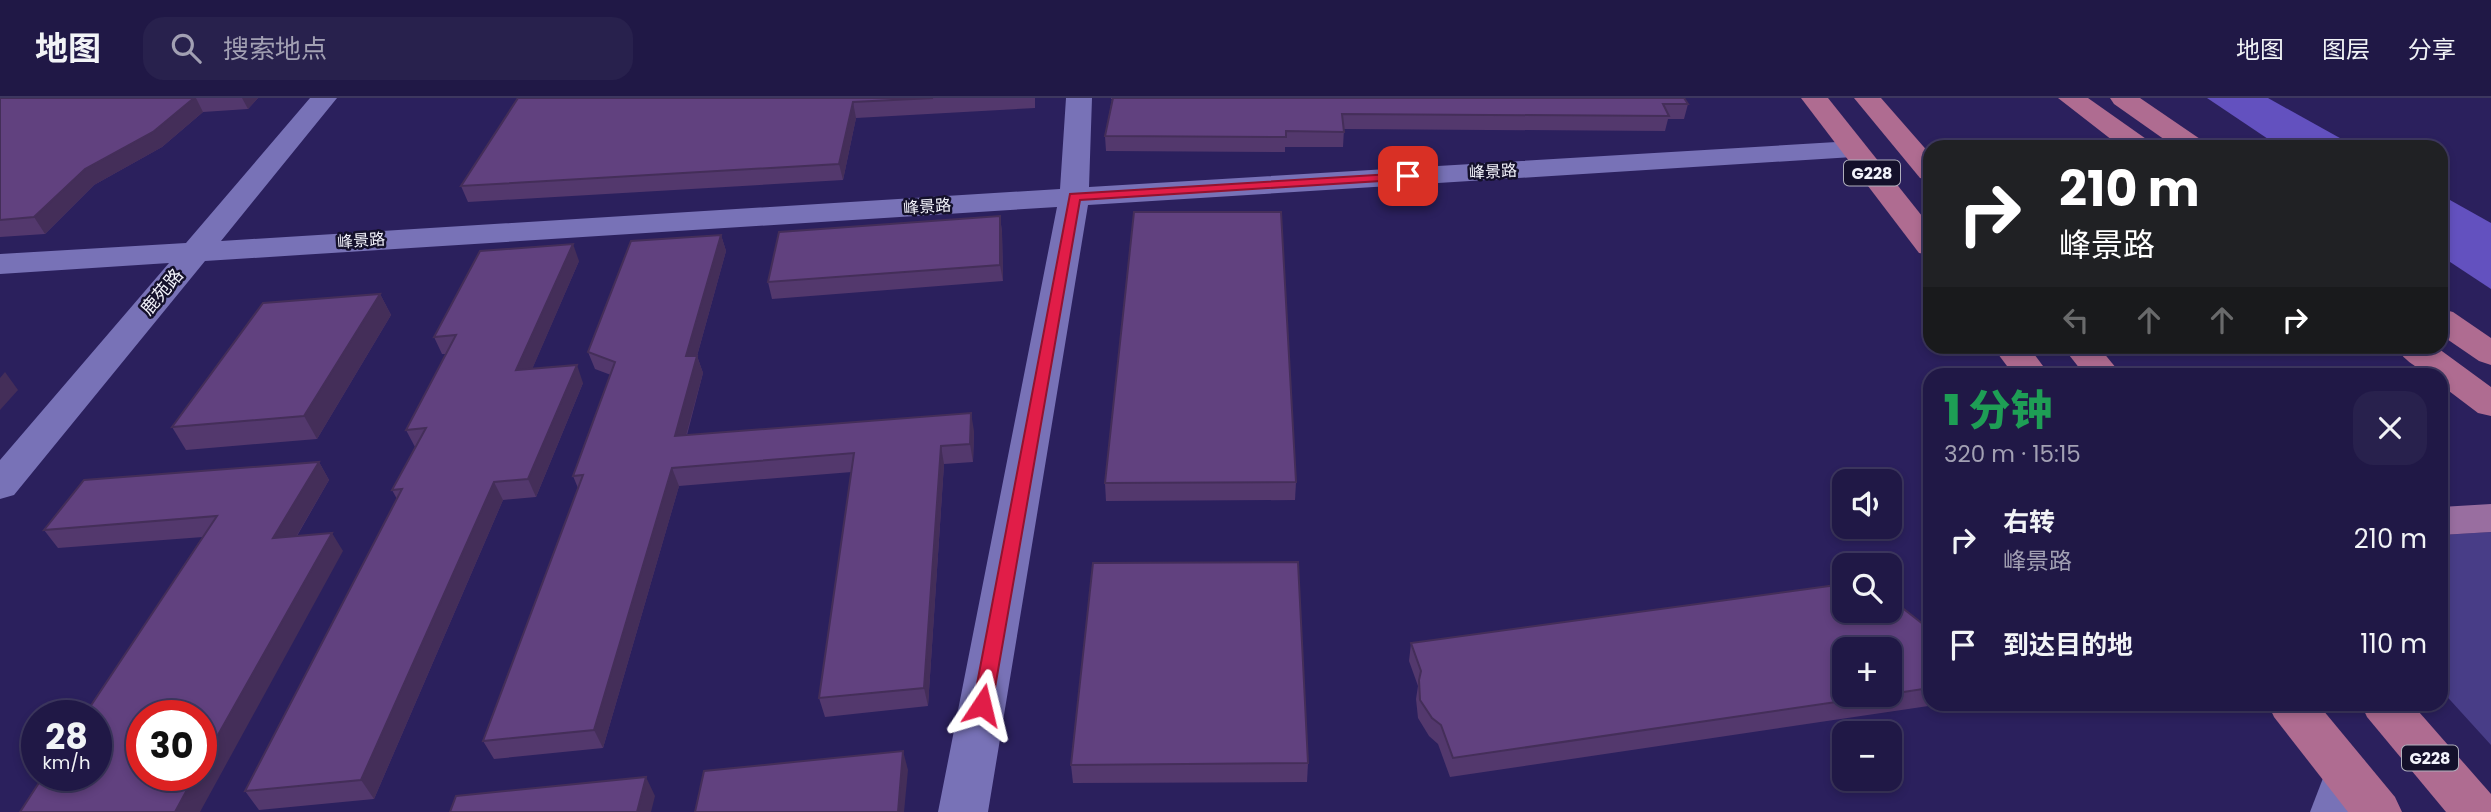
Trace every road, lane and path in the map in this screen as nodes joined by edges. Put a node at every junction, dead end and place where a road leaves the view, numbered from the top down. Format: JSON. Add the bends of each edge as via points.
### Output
{"nodes":[{"id":1,"x":324,"y":98,"type":"edge"},
{"id":2,"x":1079,"y":98,"type":"edge"},
{"id":3,"x":1814,"y":98,"type":"edge"},
{"id":4,"x":1867,"y":98,"type":"edge"},
{"id":5,"x":2071,"y":98,"type":"edge"},
{"id":6,"x":2123,"y":98,"type":"edge"},
{"id":7,"x":2128,"y":140,"type":"edge"},
{"id":8,"x":2183,"y":140,"type":"edge"},
{"id":9,"x":1853,"y":149,"type":"junction"},
{"id":10,"x":1923,"y":164,"type":"edge"},
{"id":11,"x":1074,"y":197,"type":"junction"},
{"id":12,"x":1923,"y":237,"type":"edge"},
{"id":13,"x":197,"y":250,"type":"junction"},
{"id":14,"x":0,"y":264,"type":"edge"},
{"id":15,"x":2448,"y":324,"type":"edge"},
{"id":16,"x":2015,"y":354,"type":"edge"},
{"id":17,"x":2086,"y":354,"type":"edge"},
{"id":18,"x":2423,"y":354,"type":"edge"},
{"id":19,"x":2491,"y":354,"type":"edge"},
{"id":20,"x":2026,"y":368,"type":"edge"},
{"id":21,"x":2098,"y":368,"type":"edge"},
{"id":22,"x":2441,"y":368,"type":"edge"},
{"id":23,"x":2448,"y":373,"type":"edge"},
{"id":24,"x":2491,"y":405,"type":"edge"},
{"id":25,"x":0,"y":486,"type":"edge"},
{"id":26,"x":2491,"y":518,"type":"edge"},
{"id":27,"x":2448,"y":521,"type":"edge"},
{"id":28,"x":2295,"y":711,"type":"edge"},
{"id":29,"x":2390,"y":711,"type":"edge"},
{"id":30,"x":2341,"y":793,"type":"edge"},
{"id":31,"x":963,"y":812,"type":"edge"},
{"id":32,"x":2377,"y":812,"type":"edge"},
{"id":33,"x":2476,"y":812,"type":"edge"}],
"edges":[{"from":1,"to":13,"type":"street","name":"鹿苑路"},
{"from":2,"to":11,"type":"street"},
{"from":3,"to":9,"type":"highway","number":"G228"},
{"from":4,"to":10,"type":"highway","number":"G228"},
{"from":5,"to":7,"type":"highway"},
{"from":6,"to":8,"type":"highway"},
{"from":9,"to":11,"type":"street","name":"峰景路"},
{"from":9,"to":12,"type":"highway","number":"G228"},
{"from":11,"to":13,"type":"street","name":"峰景路"},
{"from":11,"to":31,"type":"street"},
{"from":13,"to":14,"type":"street","name":"峰景路"},
{"from":13,"to":25,"type":"street","name":"鹿苑路"},
{"from":15,"to":19,"type":"highway"},
{"from":16,"to":20,"type":"highway"},
{"from":17,"to":21,"type":"highway"},
{"from":18,"to":22,"type":"highway"},
{"from":23,"to":24,"type":"highway"},
{"from":26,"to":27,"type":"main road"},
{"from":28,"to":30,"type":"highway"},
{"from":29,"to":33,"type":"highway","number":"G228"},
{"from":30,"to":32,"type":"highway"}]}
